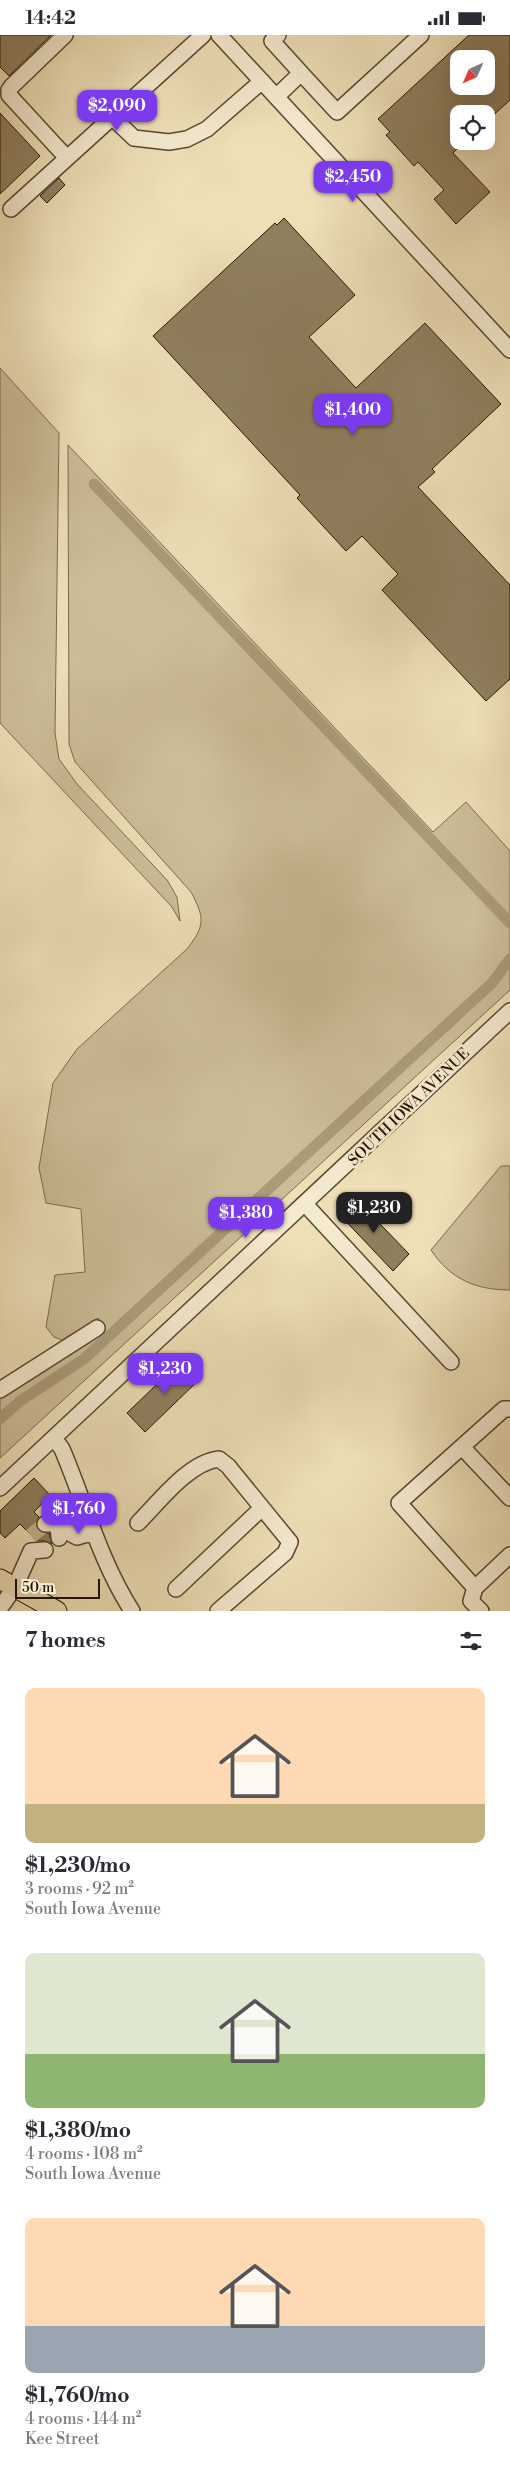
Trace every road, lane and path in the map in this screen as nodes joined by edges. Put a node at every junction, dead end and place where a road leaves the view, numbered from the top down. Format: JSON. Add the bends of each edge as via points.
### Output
{"nodes":[{"id":1,"x":65,"y":35,"type":"edge"},
{"id":2,"x":203,"y":35,"type":"edge"},
{"id":3,"x":219,"y":35,"type":"edge"},
{"id":4,"x":278,"y":35,"type":"edge"},
{"id":5,"x":421,"y":35,"type":"edge"},
{"id":6,"x":301,"y":73,"type":"junction"},
{"id":7,"x":262,"y":81,"type":"junction"},
{"id":8,"x":276,"y":97,"type":"junction"},
{"id":9,"x":112,"y":117,"type":"junction"},
{"id":10,"x":66,"y":157,"type":"junction"},
{"id":11,"x":11,"y":209,"type":"dead end"},
{"id":12,"x":510,"y":351,"type":"edge"},
{"id":13,"x":510,"y":1011,"type":"edge"},
{"id":14,"x":305,"y":1204,"type":"junction"},
{"id":15,"x":97,"y":1328,"type":"dead end"},
{"id":16,"x":451,"y":1361,"type":"dead end"},
{"id":17,"x":0,"y":1390,"type":"edge"},
{"id":18,"x":510,"y":1409,"type":"edge"},
{"id":19,"x":54,"y":1438,"type":"junction"},
{"id":20,"x":462,"y":1447,"type":"junction"},
{"id":21,"x":0,"y":1488,"type":"edge"},
{"id":22,"x":510,"y":1498,"type":"edge"},
{"id":23,"x":81,"y":1499,"type":"junction"},
{"id":24,"x":262,"y":1508,"type":"junction"},
{"id":25,"x":138,"y":1523,"type":"dead end"},
{"id":26,"x":94,"y":1532,"type":"junction"},
{"id":27,"x":36,"y":1546,"type":"tunnel mouth"},
{"id":28,"x":510,"y":1555,"type":"edge"},
{"id":29,"x":7,"y":1583,"type":"edge"},
{"id":30,"x":176,"y":1589,"type":"dead end"},
{"id":31,"x":472,"y":1603,"type":"edge"},
{"id":32,"x":0,"y":1608,"type":"edge"},
{"id":33,"x":57,"y":1611,"type":"edge"},
{"id":34,"x":132,"y":1611,"type":"edge"},
{"id":35,"x":218,"y":1611,"type":"edge"}],
"edges":[{"from":1,"to":10,"type":"street","via":[[12,86],[9,95]]},
{"from":2,"to":9,"type":"street"},
{"from":3,"to":7,"type":"street"},
{"from":4,"to":6,"type":"street","via":[[272,41]]},
{"from":5,"to":6,"type":"street","via":[[337,112]]},
{"from":6,"to":8,"type":"street"},
{"from":7,"to":8,"type":"street"},
{"from":7,"to":9,"type":"street","via":[[207,129],[187,139],[170,142],[134,138]]},
{"from":8,"to":12,"type":"street"},
{"from":9,"to":10,"type":"street"},
{"from":10,"to":11,"type":"street"},
{"from":13,"to":14,"type":"street","name":"SOUTH IOWA AVENUE"},
{"from":14,"to":16,"type":"street"},
{"from":14,"to":19,"type":"street","name":"SOUTH IOWA AVENUE"},
{"from":15,"to":17,"type":"street"},
{"from":18,"to":20,"type":"street","via":[[504,1409]]},
{"from":19,"to":21,"type":"street","name":"SOUTH IOWA AVENUE"},
{"from":19,"to":23,"type":"street","via":[[62,1449]]},
{"from":20,"to":22,"type":"street"},
{"from":20,"to":31,"type":"street","via":[[399,1503]]},
{"from":23,"to":26,"type":"street"},
{"from":23,"to":26,"type":"street","via":[[65,1511],[56,1526],[77,1537]]},
{"from":24,"to":25,"type":"street","via":[[219,1459],[207,1461],[192,1470]]},
{"from":24,"to":30,"type":"street"},
{"from":24,"to":35,"type":"street","via":[[290,1542],[285,1553]]},
{"from":26,"to":34,"type":"street"},
{"from":27,"to":29,"type":"street"},
{"from":28,"to":31,"type":"street"},
{"from":29,"to":32,"type":"street"},
{"from":29,"to":33,"type":"main road"}]}
